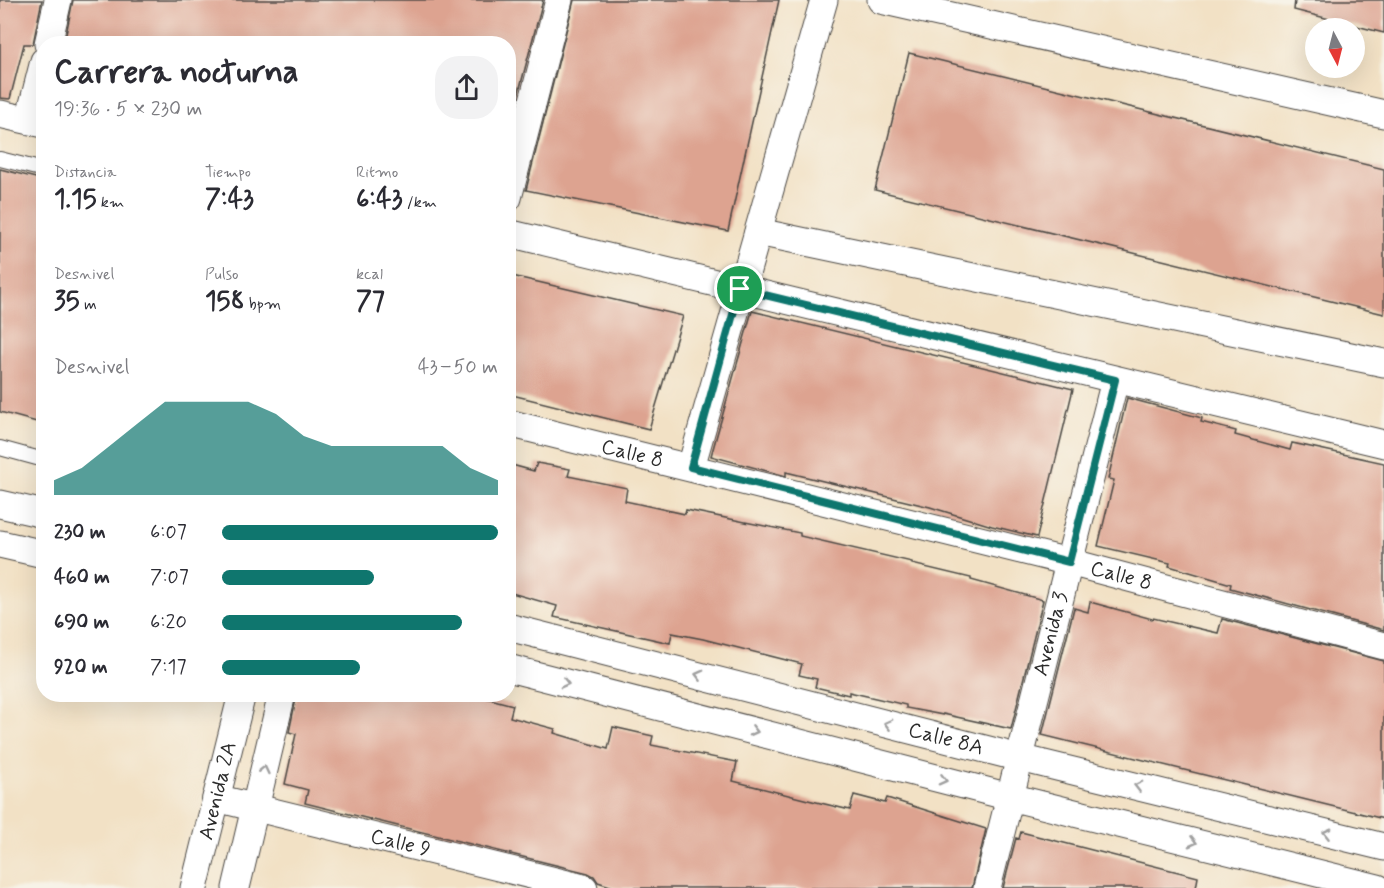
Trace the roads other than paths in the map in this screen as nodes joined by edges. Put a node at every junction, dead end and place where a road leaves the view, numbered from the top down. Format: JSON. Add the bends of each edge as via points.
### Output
{"nodes":[{"id":1,"x":58,"y":0,"type":"edge"},
{"id":2,"x":559,"y":0,"type":"edge"},
{"id":3,"x":824,"y":0,"type":"edge"},
{"id":4,"x":881,"y":0,"type":"edge"},
{"id":5,"x":50,"y":36,"type":"edge"},
{"id":6,"x":0,"y":114,"type":"edge"},
{"id":7,"x":1384,"y":114,"type":"edge"},
{"id":8,"x":36,"y":122,"type":"edge"},
{"id":9,"x":0,"y":159,"type":"edge"},
{"id":10,"x":516,"y":167,"type":"edge"},
{"id":11,"x":36,"y":168,"type":"edge"},
{"id":12,"x":758,"y":232,"type":"junction"},
{"id":13,"x":516,"y":235,"type":"edge"},
{"id":14,"x":740,"y":289,"type":"junction"},
{"id":15,"x":1384,"y":363,"type":"edge"},
{"id":16,"x":1115,"y":380,"type":"junction"},
{"id":17,"x":516,"y":425,"type":"edge"},
{"id":18,"x":1384,"y":444,"type":"edge"},
{"id":19,"x":0,"y":448,"type":"edge"},
{"id":20,"x":36,"y":458,"type":"edge"},
{"id":21,"x":691,"y":467,"type":"junction"},
{"id":22,"x":0,"y":504,"type":"edge"},
{"id":23,"x":36,"y":512,"type":"edge"},
{"id":24,"x":0,"y":544,"type":"edge"},
{"id":25,"x":36,"y":552,"type":"edge"},
{"id":26,"x":1069,"y":562,"type":"junction"},
{"id":27,"x":516,"y":629,"type":"edge"},
{"id":28,"x":1384,"y":646,"type":"edge"},
{"id":29,"x":516,"y":670,"type":"edge"},
{"id":30,"x":241,"y":702,"type":"edge"},
{"id":31,"x":280,"y":702,"type":"edge"},
{"id":32,"x":1020,"y":758,"type":"junction"},
{"id":33,"x":1010,"y":797,"type":"junction"},
{"id":34,"x":216,"y":798,"type":"junction"},
{"id":35,"x":255,"y":808,"type":"junction"},
{"id":36,"x":1384,"y":847,"type":"edge"},
{"id":37,"x":194,"y":888,"type":"edge"},
{"id":38,"x":236,"y":888,"type":"edge"},
{"id":39,"x":584,"y":888,"type":"edge"},
{"id":40,"x":987,"y":888,"type":"edge"},
{"id":41,"x":1378,"y":888,"type":"edge"}],
"edges":[{"from":1,"to":5,"type":"street"},
{"from":2,"to":10,"type":"street"},
{"from":3,"to":12,"type":"street"},
{"from":4,"to":7,"type":"street"},
{"from":6,"to":8,"type":"street"},
{"from":9,"to":11,"type":"lane"},
{"from":12,"to":14,"type":"street"},
{"from":12,"to":15,"type":"street"},
{"from":13,"to":14,"type":"street"},
{"from":14,"to":16,"type":"street"},
{"from":14,"to":21,"type":"street"},
{"from":16,"to":18,"type":"street"},
{"from":16,"to":26,"type":"street","name":"Avenida 3"},
{"from":17,"to":21,"type":"street","name":"Calle 8"},
{"from":19,"to":20,"type":"lane"},
{"from":21,"to":26,"type":"street","name":"Calle 8"},
{"from":22,"to":23,"type":"street"},
{"from":24,"to":25,"type":"street"},
{"from":26,"to":28,"type":"street","name":"Calle 8"},
{"from":26,"to":32,"type":"street","name":"Avenida 3"},
{"from":32,"to":27,"type":"street","name":"Calle 8A","one_way":true},
{"from":29,"to":33,"type":"street","name":"Calle 8A","one_way":true},
{"from":30,"to":34,"type":"street","name":"Avenida 2A"},
{"from":35,"to":31,"type":"street","name":"Avenida 2A","one_way":true},
{"from":32,"to":33,"type":"street","name":"Avenida 3"},
{"from":36,"to":32,"type":"street","name":"Calle 8A","one_way":true},
{"from":33,"to":40,"type":"street","name":"Avenida 3"},
{"from":33,"to":41,"type":"street","name":"Calle 8A","one_way":true},
{"from":34,"to":35,"type":"street","name":"Calle 9"},
{"from":34,"to":37,"type":"street","name":"Avenida 2A"},
{"from":35,"to":38,"type":"street","name":"Avenida 2A"},
{"from":35,"to":39,"type":"street","name":"Calle 9"}]}
